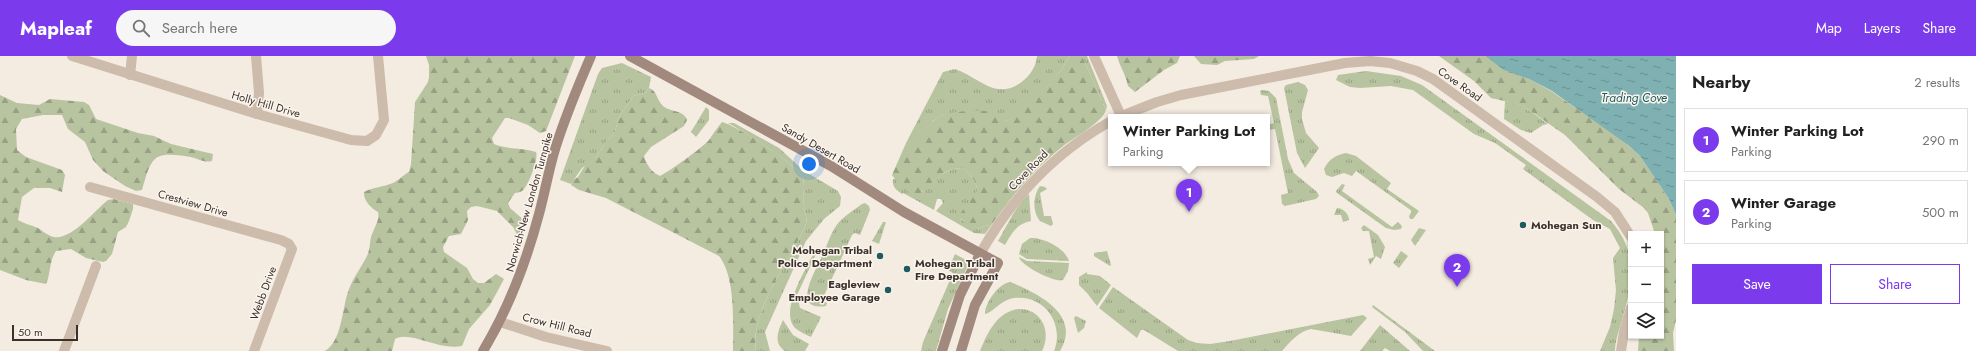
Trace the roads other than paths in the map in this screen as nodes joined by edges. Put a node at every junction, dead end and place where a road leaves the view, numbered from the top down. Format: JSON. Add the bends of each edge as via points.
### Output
{"nodes":[{"id":1,"x":72,"y":56,"type":"edge"},
{"id":2,"x":132,"y":56,"type":"edge"},
{"id":3,"x":256,"y":56,"type":"edge"},
{"id":4,"x":378,"y":56,"type":"edge"},
{"id":5,"x":591,"y":56,"type":"edge"},
{"id":6,"x":630,"y":56,"type":"edge"},
{"id":7,"x":1094,"y":56,"type":"edge"},
{"id":8,"x":130,"y":75,"type":"junction"},
{"id":9,"x":257,"y":114,"type":"junction"},
{"id":10,"x":1119,"y":114,"type":"edge"},
{"id":11,"x":1125,"y":114,"type":"edge"},
{"id":12,"x":1108,"y":123,"type":"edge"},
{"id":13,"x":90,"y":187,"type":"dead end"},
{"id":14,"x":1628,"y":232,"type":"edge"},
{"id":15,"x":289,"y":244,"type":"joint"},
{"id":16,"x":980,"y":254,"type":"junction"},
{"id":17,"x":96,"y":266,"type":"dead end"},
{"id":18,"x":1628,"y":321,"type":"edge"},
{"id":19,"x":500,"y":322,"type":"junction"},
{"id":20,"x":64,"y":351,"type":"edge"},
{"id":21,"x":254,"y":351,"type":"edge"},
{"id":22,"x":483,"y":351,"type":"edge"},
{"id":23,"x":607,"y":351,"type":"edge"},
{"id":24,"x":942,"y":351,"type":"edge"},
{"id":25,"x":961,"y":351,"type":"edge"},
{"id":26,"x":1621,"y":351,"type":"edge"}],
"edges":[{"from":1,"to":8,"type":"street","name":"Holly Hill Drive"},
{"from":2,"to":8,"type":"street"},
{"from":3,"to":9,"type":"street","via":[[259,93]]},
{"from":4,"to":9,"type":"street","name":"Holly Hill Drive","via":[[384,120],[376,135],[367,141],[351,140]]},
{"from":5,"to":19,"type":"main road","name":"Norwich-New London Turnpike","via":[[574,95],[556,148],[528,253]]},
{"from":6,"to":16,"type":"main road","name":"Sandy Desert Road","via":[[831,166],[904,212]]},
{"from":7,"to":10,"type":"street"},
{"from":8,"to":9,"type":"street","name":"Holly Hill Drive"},
{"from":11,"to":14,"type":"street","name":"Cove Road","via":[[1181,95],[1345,63],[1370,61],[1402,66],[1439,83],[1596,197],[1615,212]]},
{"from":12,"to":16,"type":"street","name":"Cove Road","via":[[1068,148],[1038,174],[1001,219]]},
{"from":13,"to":15,"type":"street","name":"Crestview Drive"},
{"from":15,"to":21,"type":"street","name":"Webb Drive","via":[[292,249]]},
{"from":16,"to":24,"type":"main road","via":[[960,296]]},
{"from":16,"to":25,"type":"main road","name":"Sandy Desert Road","via":[[998,263],[975,305]]},
{"from":17,"to":20,"type":"street"},
{"from":18,"to":26,"type":"street"},
{"from":19,"to":22,"type":"main road","name":"Norwich-New London Turnpike"},
{"from":19,"to":23,"type":"street","name":"Crow Hill Road","via":[[546,337]]}]}
